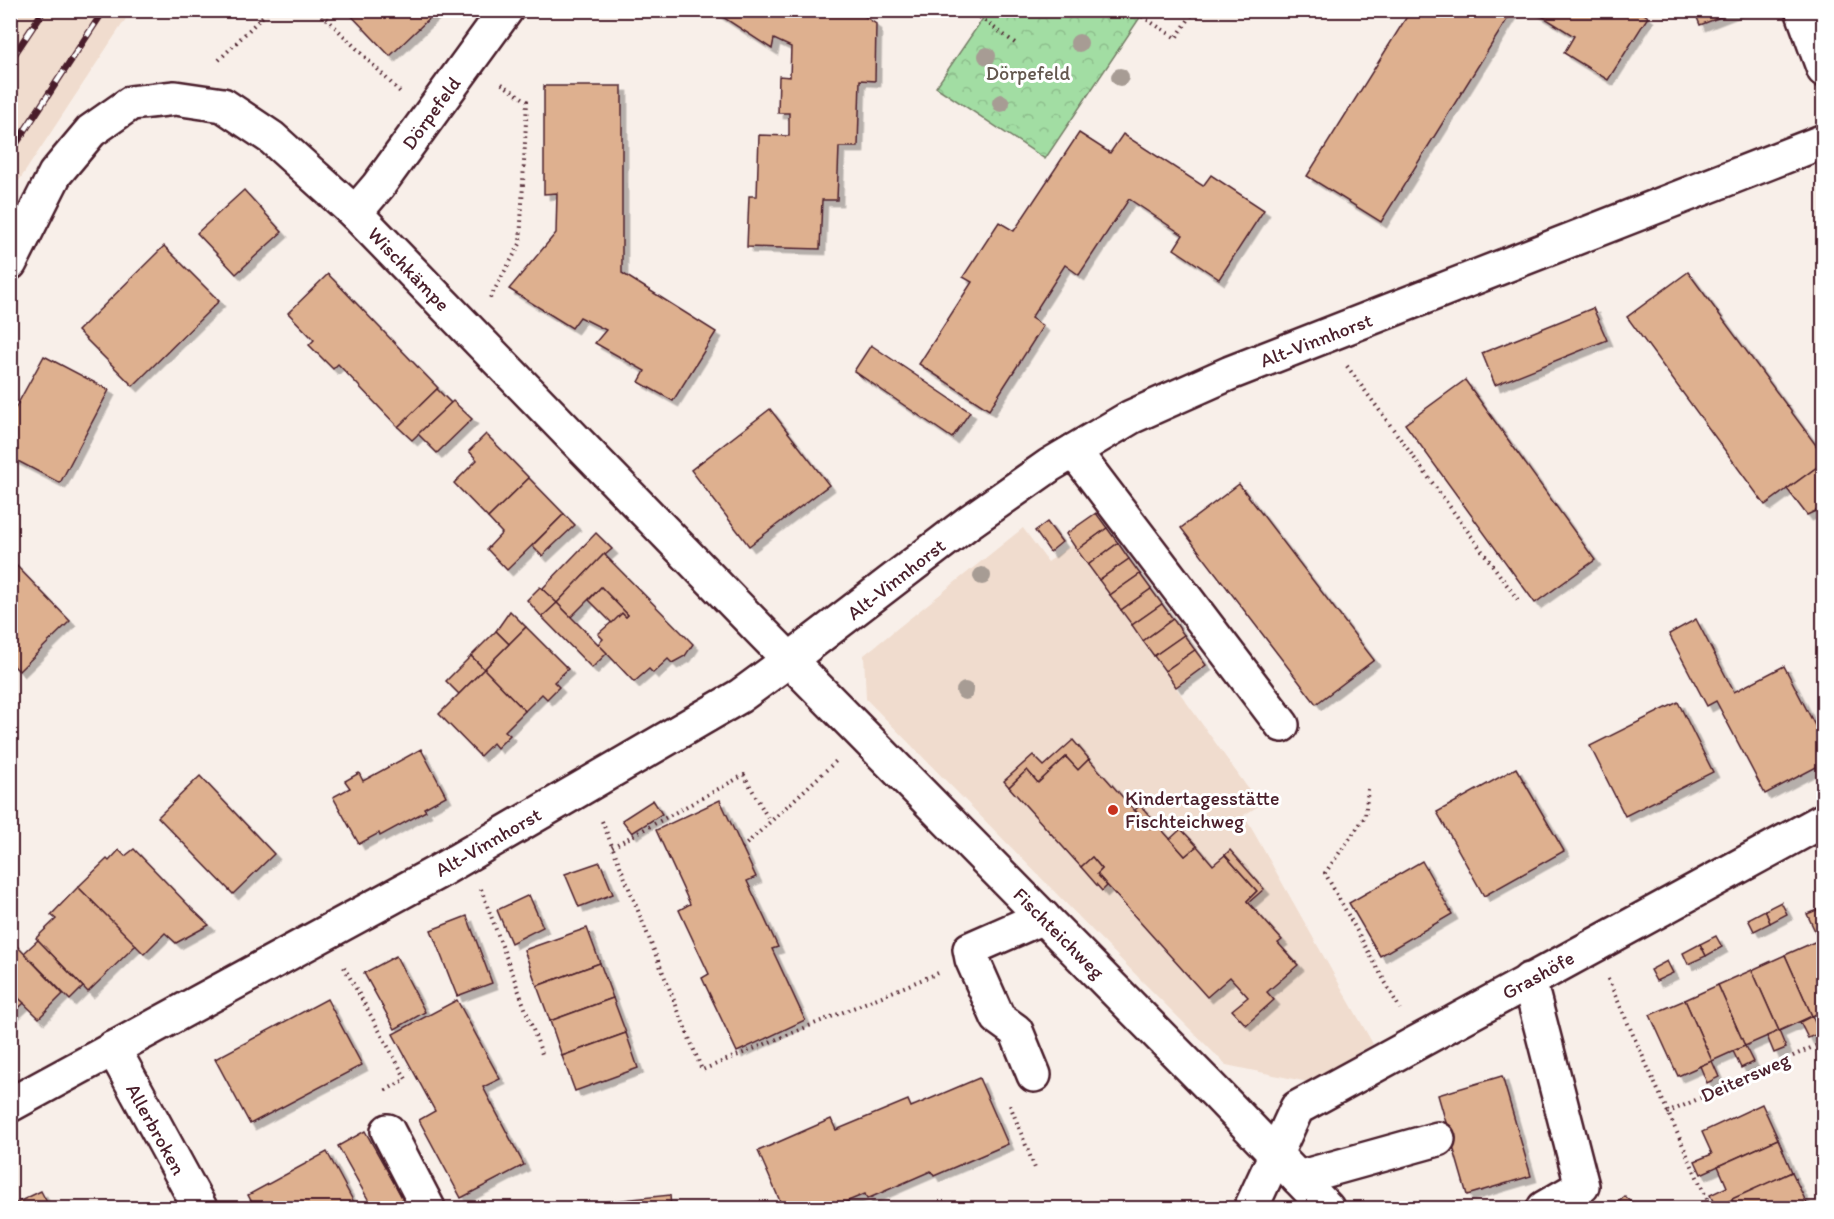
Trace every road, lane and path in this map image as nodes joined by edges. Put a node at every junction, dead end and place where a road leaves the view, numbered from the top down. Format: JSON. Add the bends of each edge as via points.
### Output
{"nodes":[{"id":1,"x":269,"y":10,"type":"edge"},
{"id":2,"x":318,"y":10,"type":"edge"},
{"id":3,"x":506,"y":10,"type":"edge"},
{"id":4,"x":970,"y":10,"type":"edge"},
{"id":5,"x":1132,"y":10,"type":"edge"},
{"id":6,"x":1195,"y":10,"type":"edge"},
{"id":7,"x":1802,"y":10,"type":"edge"},
{"id":8,"x":1015,"y":43,"type":"dead end"},
{"id":9,"x":219,"y":60,"type":"dead end"},
{"id":10,"x":470,"y":60,"type":"junction"},
{"id":11,"x":1824,"y":70,"type":"edge"},
{"id":12,"x":427,"y":118,"type":"junction"},
{"id":13,"x":1824,"y":141,"type":"edge"},
{"id":14,"x":355,"y":213,"type":"junction"},
{"id":15,"x":10,"y":263,"type":"edge"},
{"id":16,"x":471,"y":333,"type":"junction"},
{"id":17,"x":1325,"y":336,"type":"junction"},
{"id":18,"x":1074,"y":451,"type":"junction"},
{"id":19,"x":1518,"y":600,"type":"dead end"},
{"id":20,"x":789,"y":660,"type":"junction"},
{"id":21,"x":1282,"y":725,"type":"dead end"},
{"id":22,"x":864,"y":736,"type":"junction"},
{"id":23,"x":587,"y":784,"type":"junction"},
{"id":24,"x":1368,"y":789,"type":"dead end"},
{"id":25,"x":1823,"y":821,"type":"edge"},
{"id":26,"x":770,"y":822,"type":"junction"},
{"id":27,"x":612,"y":847,"type":"junction"},
{"id":28,"x":742,"y":848,"type":"dead end"},
{"id":29,"x":468,"y":854,"type":"junction"},
{"id":30,"x":1043,"y":916,"type":"junction"},
{"id":31,"x":324,"y":933,"type":"junction"},
{"id":32,"x":1592,"y":945,"type":"junction"},
{"id":33,"x":972,"y":959,"type":"junction"},
{"id":34,"x":1529,"y":980,"type":"junction"},
{"id":35,"x":1418,"y":1041,"type":"junction"},
{"id":36,"x":1824,"y":1042,"type":"edge"},
{"id":37,"x":113,"y":1048,"type":"junction"},
{"id":38,"x":542,"y":1054,"type":"dead end"},
{"id":39,"x":1034,"y":1075,"type":"joint"},
{"id":40,"x":10,"y":1105,"type":"edge"},
{"id":41,"x":1667,"y":1113,"type":"junction"},
{"id":42,"x":388,"y":1131,"type":"joint"},
{"id":43,"x":1438,"y":1139,"type":"dead end"},
{"id":44,"x":1275,"y":1154,"type":"junction"},
{"id":45,"x":1036,"y":1172,"type":"dead end"},
{"id":46,"x":1298,"y":1178,"type":"junction"},
{"id":47,"x":200,"y":1209,"type":"edge"},
{"id":48,"x":428,"y":1209,"type":"edge"},
{"id":49,"x":1251,"y":1209,"type":"edge"},
{"id":50,"x":1327,"y":1209,"type":"edge"},
{"id":51,"x":1544,"y":1209,"type":"edge"},
{"id":52,"x":1711,"y":1209,"type":"edge"}],
"edges":[{"from":1,"to":9,"type":"path"},
{"from":2,"to":12,"type":"path"},
{"from":3,"to":10,"type":"street","name":"Dörpefeld"},
{"from":4,"to":8,"type":"path"},
{"from":5,"to":6,"type":"path","via":[[1176,39]]},
{"from":7,"to":11,"type":"street"},
{"from":10,"to":12,"type":"street","name":"Dörpefeld"},
{"from":10,"to":16,"type":"path","via":[[527,101],[520,244]]},
{"from":12,"to":14,"type":"street","name":"Dörpefeld"},
{"from":13,"to":17,"type":"street","name":"Alt-Vinnhorst"},
{"from":14,"to":15,"type":"street","name":"Wischkämpe","via":[[272,138],[223,105],[175,98],[132,103],[91,131],[56,174]]},
{"from":14,"to":16,"type":"street","name":"Wischkämpe"},
{"from":16,"to":20,"type":"street","name":"Wischkämpe"},
{"from":17,"to":18,"type":"street","name":"Alt-Vinnhorst","via":[[1131,417]]},
{"from":17,"to":19,"type":"path"},
{"from":18,"to":20,"type":"street","name":"Alt-Vinnhorst","via":[[969,522]]},
{"from":18,"to":21,"type":"street"},
{"from":20,"to":22,"type":"street","name":"Fischteichweg"},
{"from":20,"to":23,"type":"street","name":"Alt-Vinnhorst","via":[[740,696]]},
{"from":22,"to":26,"type":"path"},
{"from":22,"to":30,"type":"street","name":"Fischteichweg"},
{"from":23,"to":27,"type":"path"},
{"from":23,"to":29,"type":"street","name":"Alt-Vinnhorst"},
{"from":24,"to":35,"type":"path","via":[[1365,818],[1325,873]]},
{"from":25,"to":32,"type":"street","name":"Grashöfe"},
{"from":26,"to":27,"type":"path","via":[[744,775]]},
{"from":26,"to":28,"type":"path"},
{"from":27,"to":33,"type":"path","via":[[702,1070]]},
{"from":29,"to":31,"type":"street","name":"Alt-Vinnhorst"},
{"from":29,"to":38,"type":"path"},
{"from":30,"to":33,"type":"street","via":[[970,949]]},
{"from":30,"to":44,"type":"street","name":"Fischteichweg"},
{"from":31,"to":37,"type":"street","name":"Alt-Vinnhorst"},
{"from":31,"to":42,"type":"path","via":[[406,1079],[378,1095]]},
{"from":32,"to":34,"type":"street","name":"Grashöfe"},
{"from":32,"to":41,"type":"path"},
{"from":33,"to":39,"type":"street","via":[[998,1018],[1016,1031]]},
{"from":34,"to":35,"type":"street","name":"Grashöfe"},
{"from":34,"to":51,"type":"street","via":[[1582,1186]]},
{"from":35,"to":44,"type":"street","name":"Grashöfe","via":[[1298,1108]]},
{"from":36,"to":41,"type":"path","name":"Deitersweg"},
{"from":37,"to":40,"type":"street","name":"Alt-Vinnhorst"},
{"from":37,"to":47,"type":"street","name":"Allerbroken"},
{"from":39,"to":45,"type":"path","via":[[1002,1087]]},
{"from":41,"to":52,"type":"path"},
{"from":42,"to":48,"type":"street"},
{"from":43,"to":46,"type":"street"},
{"from":44,"to":46,"type":"street","name":"Fischteichweg"},
{"from":44,"to":49,"type":"street","name":"Grashöfe"},
{"from":46,"to":50,"type":"street","name":"Fischteichweg"}]}
